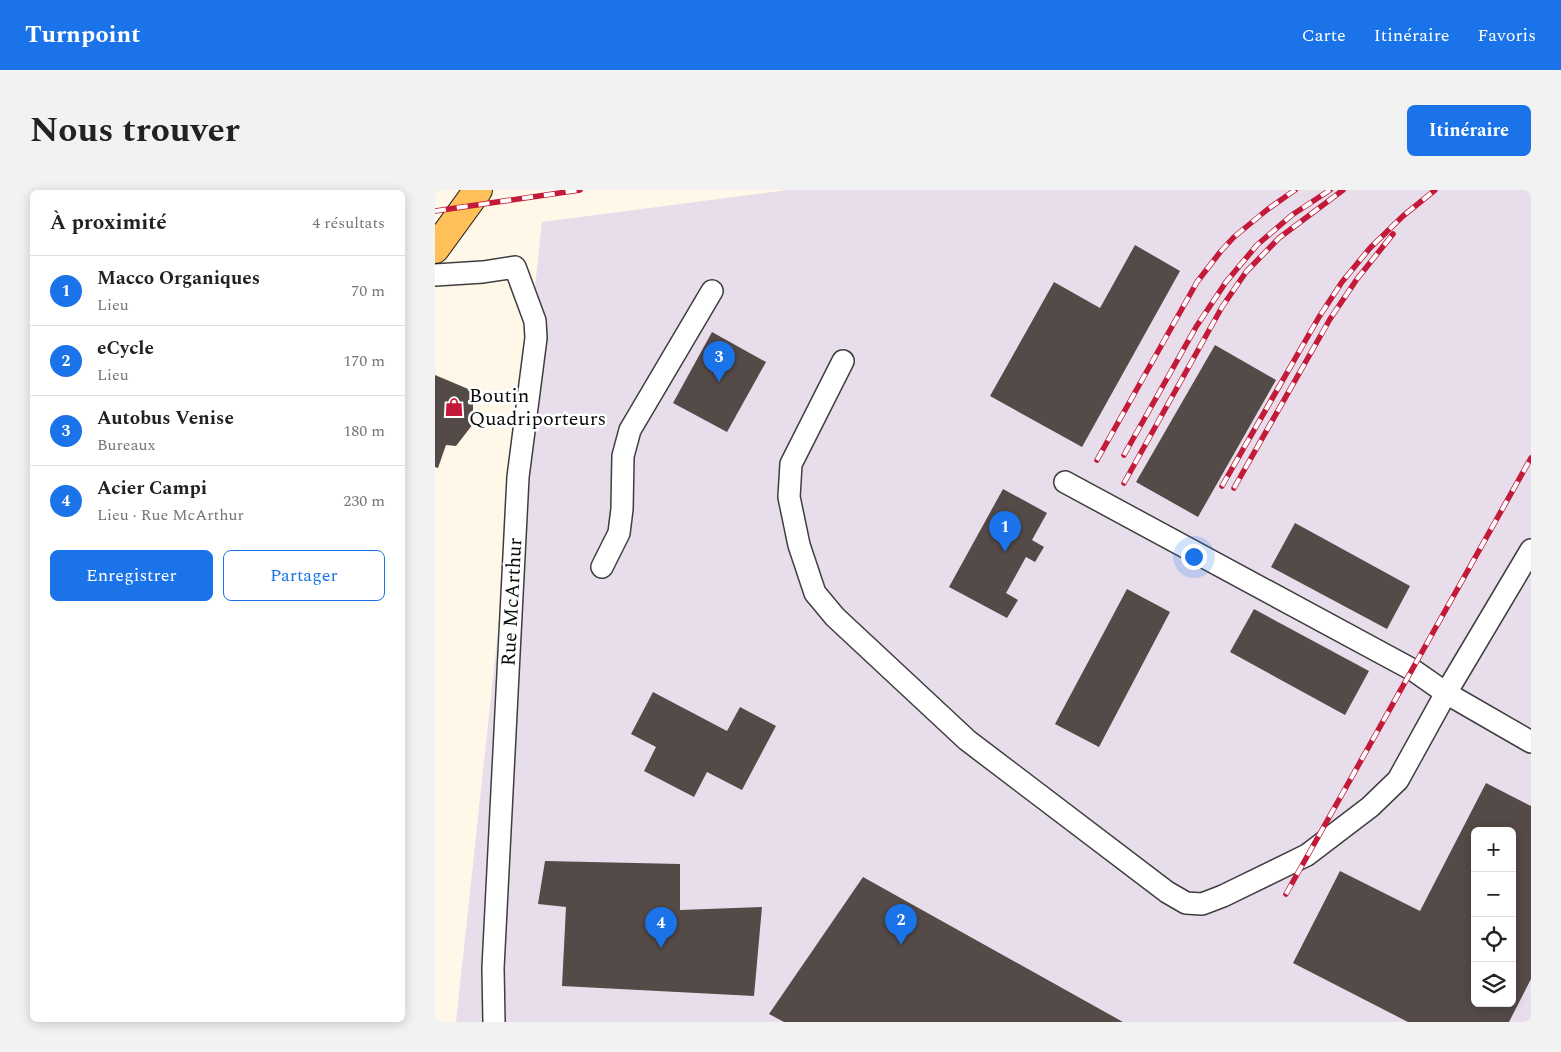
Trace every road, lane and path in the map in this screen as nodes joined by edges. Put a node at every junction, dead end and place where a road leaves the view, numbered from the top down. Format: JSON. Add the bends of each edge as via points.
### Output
{"nodes":[{"id":1,"x":478,"y":190,"type":"edge"},
{"id":2,"x":435,"y":249,"type":"edge"},
{"id":3,"x":435,"y":275,"type":"edge"},
{"id":4,"x":712,"y":291,"type":"dead end"},
{"id":5,"x":843,"y":361,"type":"dead end"},
{"id":6,"x":1065,"y":482,"type":"dead end"},
{"id":7,"x":1531,"y":550,"type":"edge"},
{"id":8,"x":602,"y":567,"type":"dead end"},
{"id":9,"x":1446,"y":692,"type":"junction"},
{"id":10,"x":1531,"y":742,"type":"edge"},
{"id":11,"x":494,"y":1022,"type":"edge"}],
"edges":[{"from":1,"to":2,"type":"main road"},
{"from":3,"to":11,"type":"street","name":"Rue McArthur","via":[[515,267],[535,321],[536,338],[518,477],[493,968]]},
{"from":4,"to":8,"type":"street","via":[[630,430],[623,456],[619,533]]},
{"from":5,"to":9,"type":"street","via":[[791,464],[789,496],[799,545],[815,593],[835,617],[967,740],[1167,892],[1186,903],[1202,904],[1223,896],[1307,855],[1341,831],[1398,780]]},
{"from":6,"to":9,"type":"street","via":[[1413,670]]},
{"from":7,"to":9,"type":"street"},
{"from":9,"to":10,"type":"street"}]}
